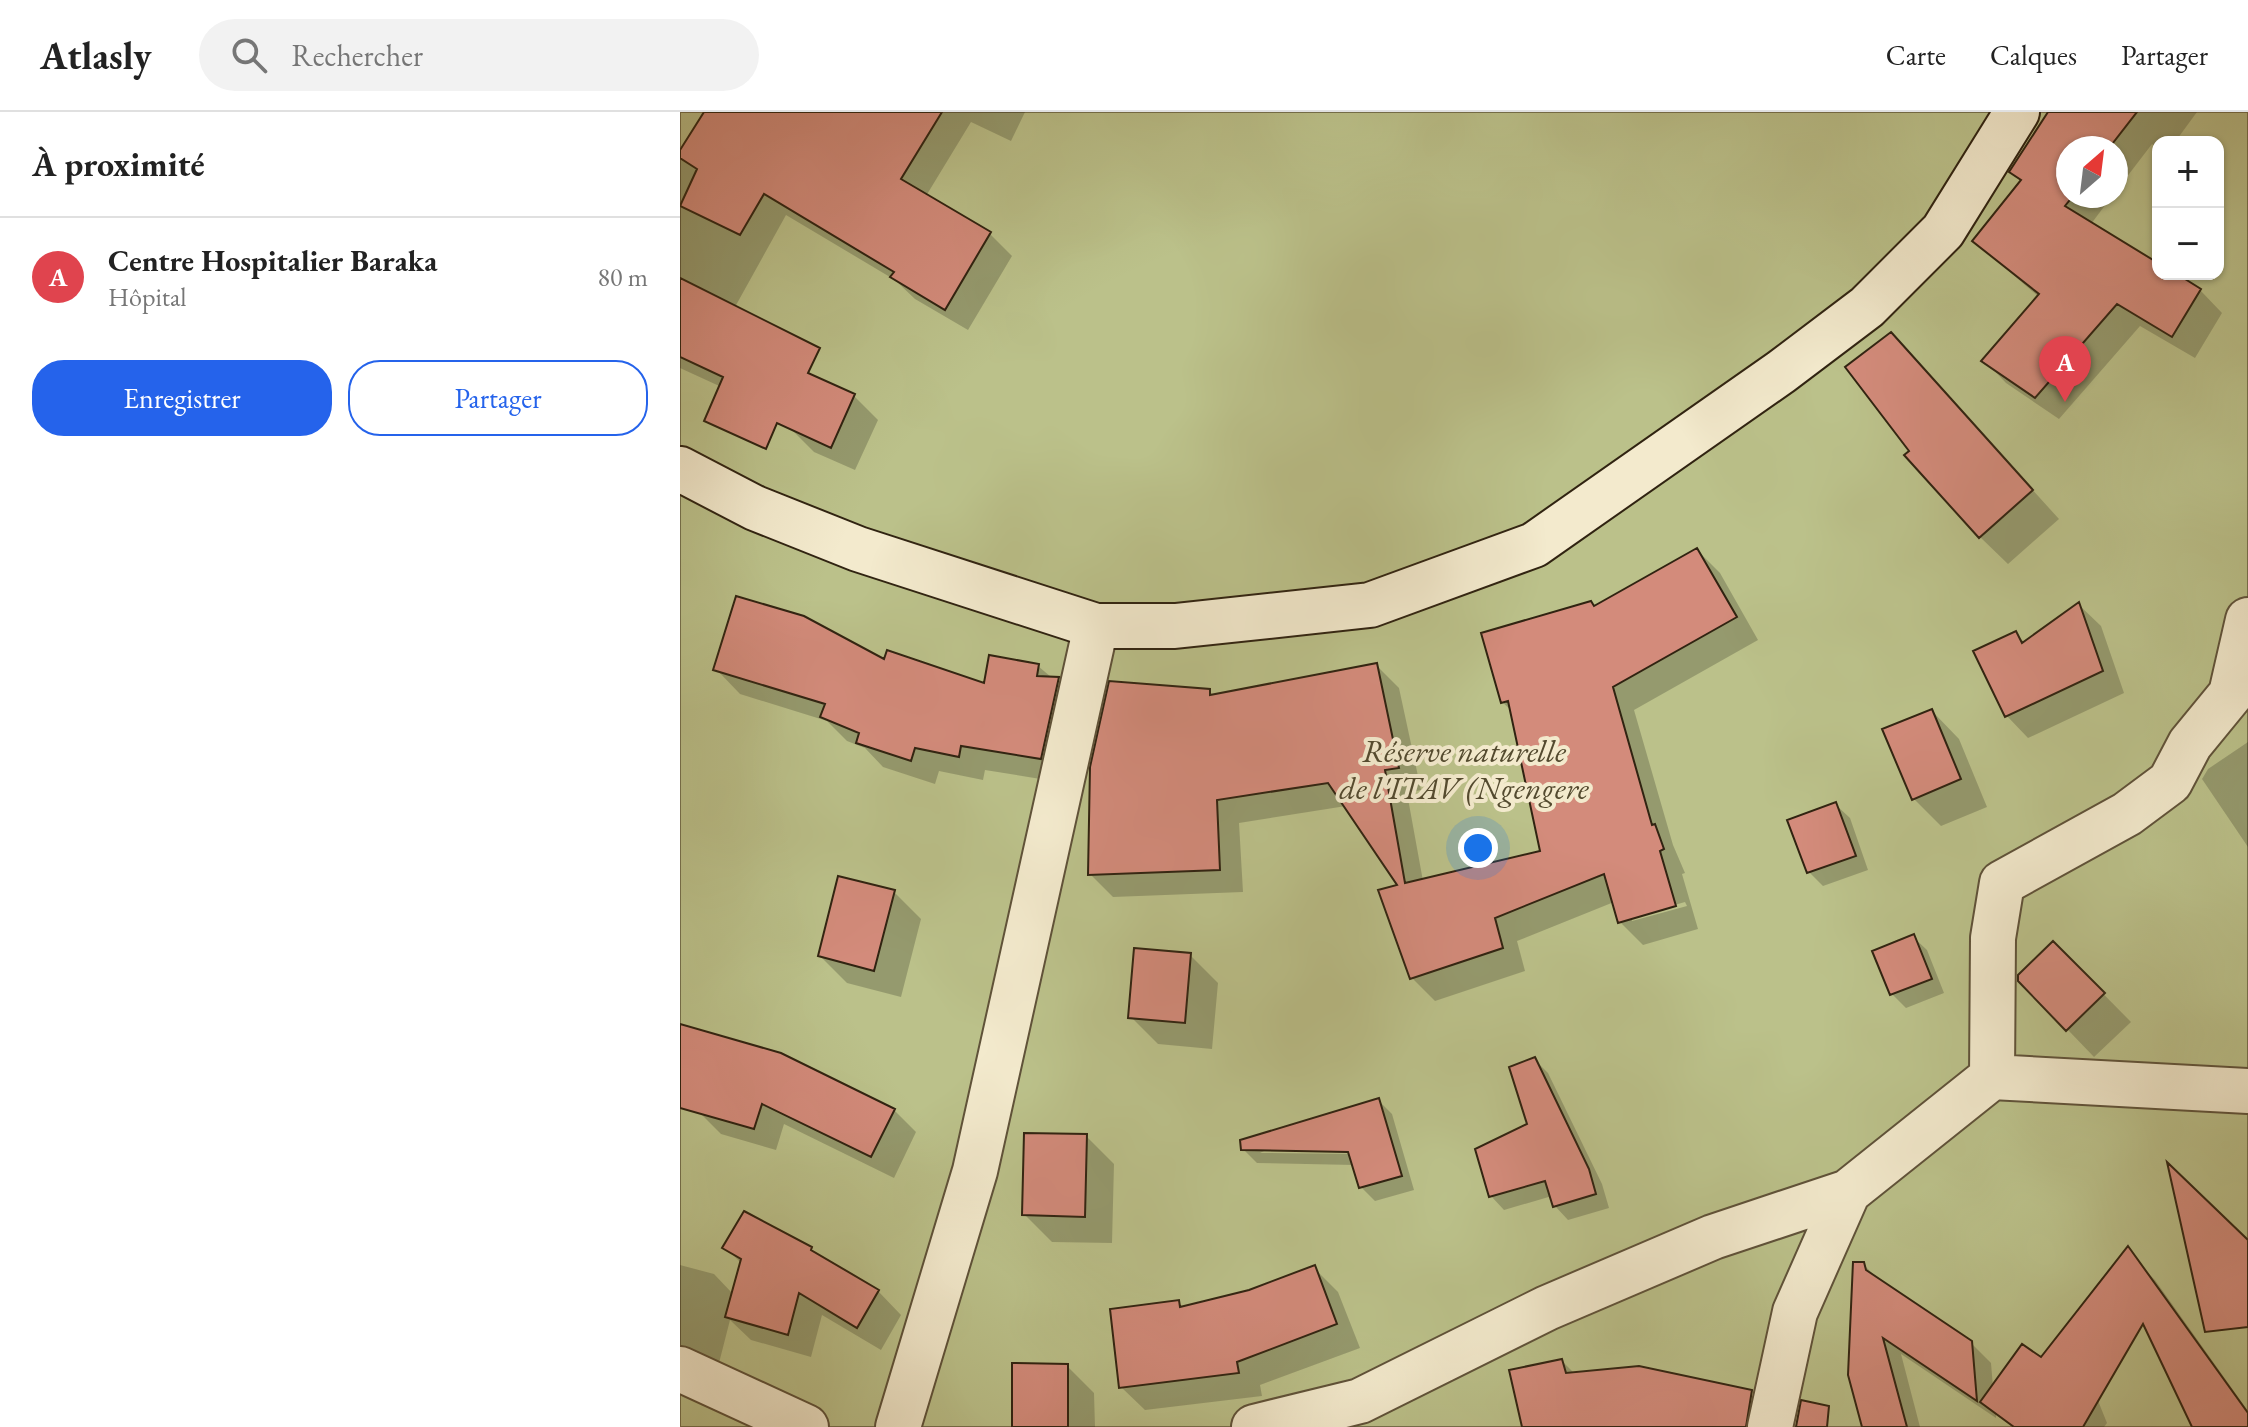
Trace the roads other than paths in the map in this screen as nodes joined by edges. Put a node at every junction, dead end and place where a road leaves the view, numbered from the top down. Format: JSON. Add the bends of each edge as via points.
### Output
{"nodes":[{"id":1,"x":2017,"y":112,"type":"edge"},
{"id":2,"x":680,"y":469,"type":"edge"},
{"id":3,"x":2248,"y":620,"type":"edge"},
{"id":4,"x":1096,"y":626,"type":"junction"},
{"id":5,"x":1992,"y":1077,"type":"junction"},
{"id":6,"x":2248,"y":1091,"type":"edge"},
{"id":7,"x":1848,"y":1192,"type":"junction"},
{"id":8,"x":680,"y":1369,"type":"edge"},
{"id":9,"x":806,"y":1427,"type":"edge"},
{"id":10,"x":898,"y":1427,"type":"edge"},
{"id":11,"x":1254,"y":1427,"type":"edge"},
{"id":12,"x":1770,"y":1427,"type":"edge"}],
"edges":[{"from":1,"to":4,"type":"street","via":[[1943,231],[1867,307],[1534,545],[1370,605],[1175,626]]},
{"from":2,"to":4,"type":"street","via":[[755,508],[858,549]]},
{"from":3,"to":5,"type":"street","via":[[2231,694],[2190,744],[2170,782],[2127,814],[2002,883],[1993,938]]},
{"from":4,"to":10,"type":"street","via":[[975,1171]]},
{"from":5,"to":6,"type":"street"},
{"from":5,"to":7,"type":"street"},
{"from":7,"to":11,"type":"street","via":[[1713,1237],[1547,1308],[1360,1401]]},
{"from":7,"to":12,"type":"street","via":[[1795,1312]]},
{"from":8,"to":9,"type":"street"}]}
